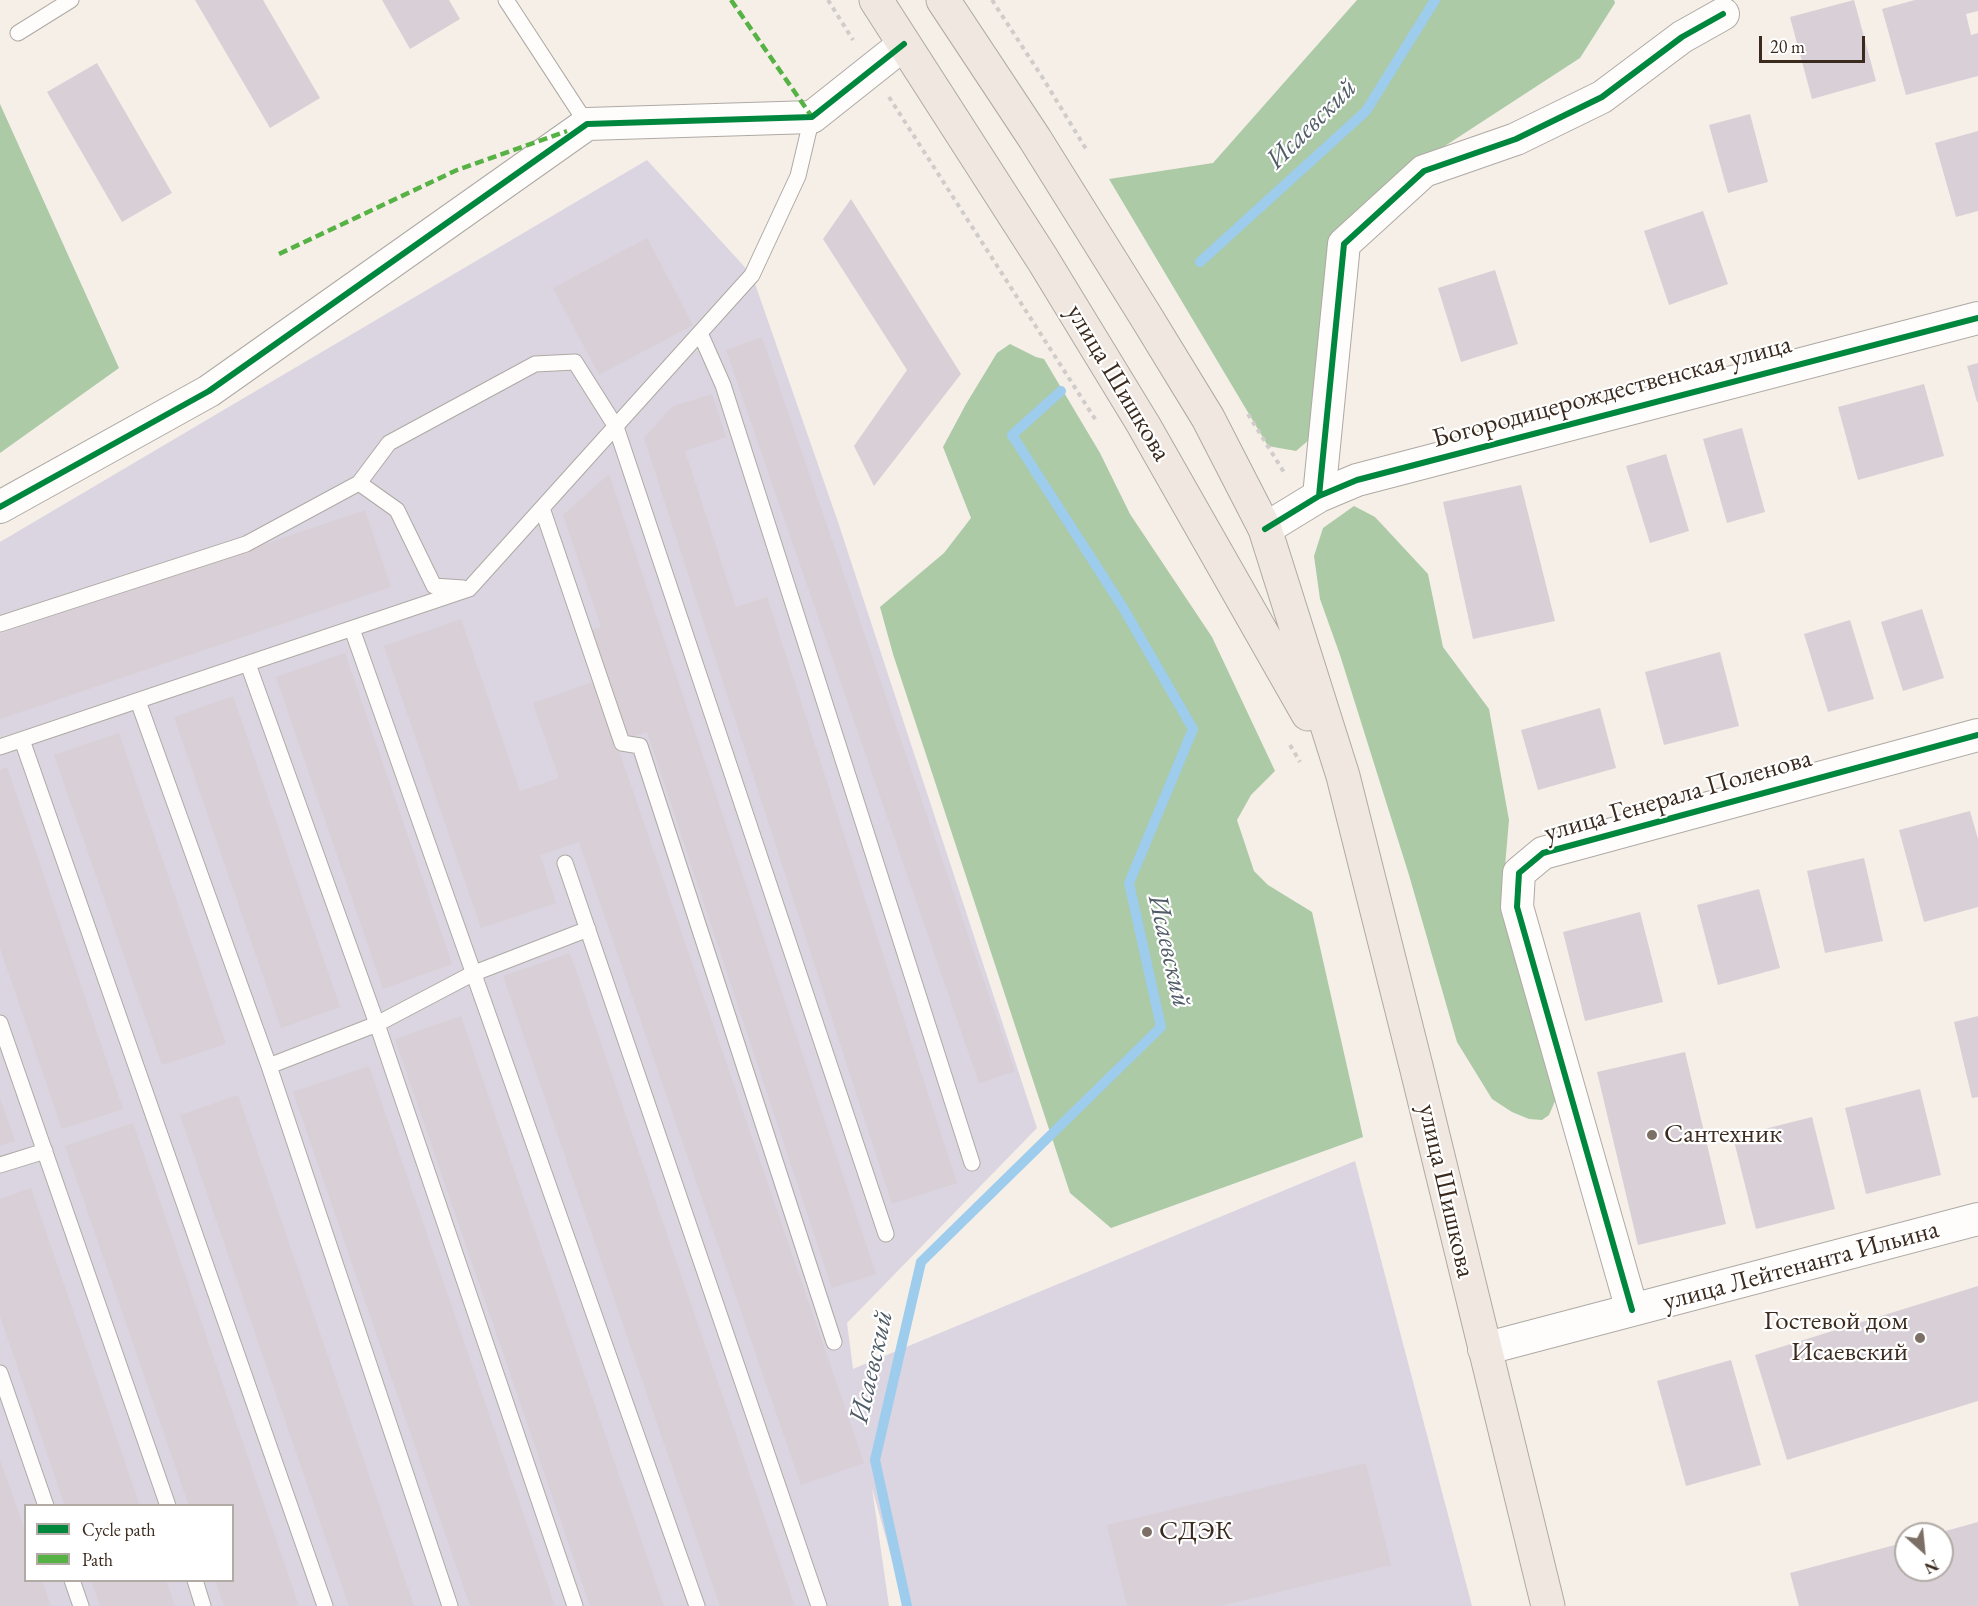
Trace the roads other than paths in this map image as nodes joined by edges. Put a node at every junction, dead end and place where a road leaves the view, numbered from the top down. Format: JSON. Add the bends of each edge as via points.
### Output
{"nodes":[{"id":1,"x":71,"y":0,"type":"edge"},
{"id":2,"x":506,"y":0,"type":"edge"},
{"id":3,"x":876,"y":0,"type":"edge"},
{"id":4,"x":943,"y":0,"type":"edge"},
{"id":5,"x":1723,"y":14,"type":"dead end"},
{"id":6,"x":18,"y":33,"type":"dead end"},
{"id":7,"x":904,"y":44,"type":"junction"},
{"id":8,"x":812,"y":117,"type":"junction"},
{"id":9,"x":587,"y":124,"type":"junction"},
{"id":10,"x":1978,"y":318,"type":"edge"},
{"id":11,"x":700,"y":333,"type":"junction"},
{"id":12,"x":615,"y":427,"type":"junction"},
{"id":13,"x":358,"y":483,"type":"junction"},
{"id":14,"x":1319,"y":496,"type":"junction"},
{"id":15,"x":0,"y":507,"type":"edge"},
{"id":16,"x":542,"y":508,"type":"junction"},
{"id":17,"x":1266,"y":529,"type":"junction"},
{"id":18,"x":469,"y":589,"type":"junction"},
{"id":19,"x":0,"y":624,"type":"edge"},
{"id":20,"x":352,"y":629,"type":"junction"},
{"id":21,"x":248,"y":664,"type":"junction"},
{"id":22,"x":138,"y":701,"type":"junction"},
{"id":23,"x":1978,"y":735,"type":"edge"},
{"id":24,"x":22,"y":740,"type":"junction"},
{"id":25,"x":0,"y":747,"type":"edge"},
{"id":26,"x":1343,"y":776,"type":"junction"},
{"id":27,"x":565,"y":863,"type":"dead end"},
{"id":28,"x":588,"y":929,"type":"junction"},
{"id":29,"x":472,"y":974,"type":"junction"},
{"id":30,"x":0,"y":1023,"type":"edge"},
{"id":31,"x":377,"y":1024,"type":"junction"},
{"id":32,"x":270,"y":1066,"type":"junction"},
{"id":33,"x":45,"y":1151,"type":"junction"},
{"id":34,"x":972,"y":1163,"type":"dead end"},
{"id":35,"x":0,"y":1165,"type":"edge"},
{"id":36,"x":1978,"y":1219,"type":"edge"},
{"id":37,"x":886,"y":1234,"type":"dead end"},
{"id":38,"x":1632,"y":1310,"type":"junction"},
{"id":39,"x":834,"y":1342,"type":"dead end"},
{"id":40,"x":1484,"y":1348,"type":"junction"},
{"id":41,"x":0,"y":1373,"type":"edge"},
{"id":42,"x":45,"y":1504,"type":"edge"},
{"id":43,"x":167,"y":1504,"type":"edge"},
{"id":44,"x":72,"y":1582,"type":"edge"},
{"id":45,"x":195,"y":1582,"type":"edge"},
{"id":46,"x":81,"y":1606,"type":"edge"},
{"id":47,"x":203,"y":1606,"type":"edge"},
{"id":48,"x":325,"y":1606,"type":"edge"},
{"id":49,"x":450,"y":1606,"type":"edge"},
{"id":50,"x":575,"y":1606,"type":"edge"},
{"id":51,"x":697,"y":1606,"type":"edge"},
{"id":52,"x":819,"y":1606,"type":"edge"},
{"id":53,"x":1548,"y":1606,"type":"edge"}],
"edges":[{"from":1,"to":6,"type":"lane"},
{"from":2,"to":9,"type":"lane"},
{"from":3,"to":7,"type":"main road","name":"улица Шишкова"},
{"from":4,"to":17,"type":"main road","name":"улица Шишкова","via":[[1035,139],[1208,418]]},
{"from":5,"to":14,"type":"street","via":[[1682,38],[1602,97],[1516,139],[1424,171],[1344,244]]},
{"from":7,"to":8,"type":"street"},
{"from":7,"to":26,"type":"main road","name":"улица Шишкова","via":[[1143,424]]},
{"from":8,"to":9,"type":"street"},
{"from":8,"to":11,"type":"lane","via":[[798,176],[752,275]]},
{"from":9,"to":15,"type":"street","via":[[209,391]]},
{"from":10,"to":14,"type":"street","name":"Богородицерождественская улица","via":[[1357,480]]},
{"from":11,"to":12,"type":"lane"},
{"from":11,"to":34,"type":"lane","via":[[723,385]]},
{"from":12,"to":13,"type":"lane","via":[[575,362],[535,364],[389,443]]},
{"from":12,"to":16,"type":"lane"},
{"from":12,"to":37,"type":"lane"},
{"from":13,"to":18,"type":"lane","via":[[397,510],[434,585]]},
{"from":13,"to":19,"type":"lane","via":[[246,544]]},
{"from":14,"to":17,"type":"street","name":"Богородицерождественская улица"},
{"from":16,"to":18,"type":"lane"},
{"from":16,"to":39,"type":"lane","via":[[622,743],[639,746]]},
{"from":17,"to":26,"type":"main road","name":"улица Шишкова"},
{"from":18,"to":20,"type":"lane"},
{"from":20,"to":21,"type":"lane"},
{"from":20,"to":29,"type":"lane"},
{"from":21,"to":22,"type":"lane"},
{"from":21,"to":31,"type":"lane"},
{"from":22,"to":24,"type":"lane"},
{"from":22,"to":32,"type":"lane"},
{"from":23,"to":38,"type":"street","name":"улица Генерала Поленова","via":[[1543,853],[1519,873],[1517,907]]},
{"from":24,"to":25,"type":"lane"},
{"from":24,"to":48,"type":"lane"},
{"from":26,"to":40,"type":"main road","name":"улица Шишкова"},
{"from":27,"to":28,"type":"lane"},
{"from":28,"to":29,"type":"lane"},
{"from":28,"to":52,"type":"lane"},
{"from":29,"to":31,"type":"lane"},
{"from":29,"to":51,"type":"lane"},
{"from":30,"to":33,"type":"lane"},
{"from":31,"to":32,"type":"lane"},
{"from":31,"to":50,"type":"lane"},
{"from":32,"to":49,"type":"lane"},
{"from":33,"to":35,"type":"lane"},
{"from":33,"to":43,"type":"lane"},
{"from":36,"to":38,"type":"street","name":"улица Лейтенанта Ильина"},
{"from":38,"to":40,"type":"street","name":"улица Лейтенанта Ильина"},
{"from":40,"to":53,"type":"main road","name":"улица Шишкова"},
{"from":41,"to":42,"type":"lane"},
{"from":44,"to":46,"type":"lane"},
{"from":45,"to":47,"type":"lane"}]}
